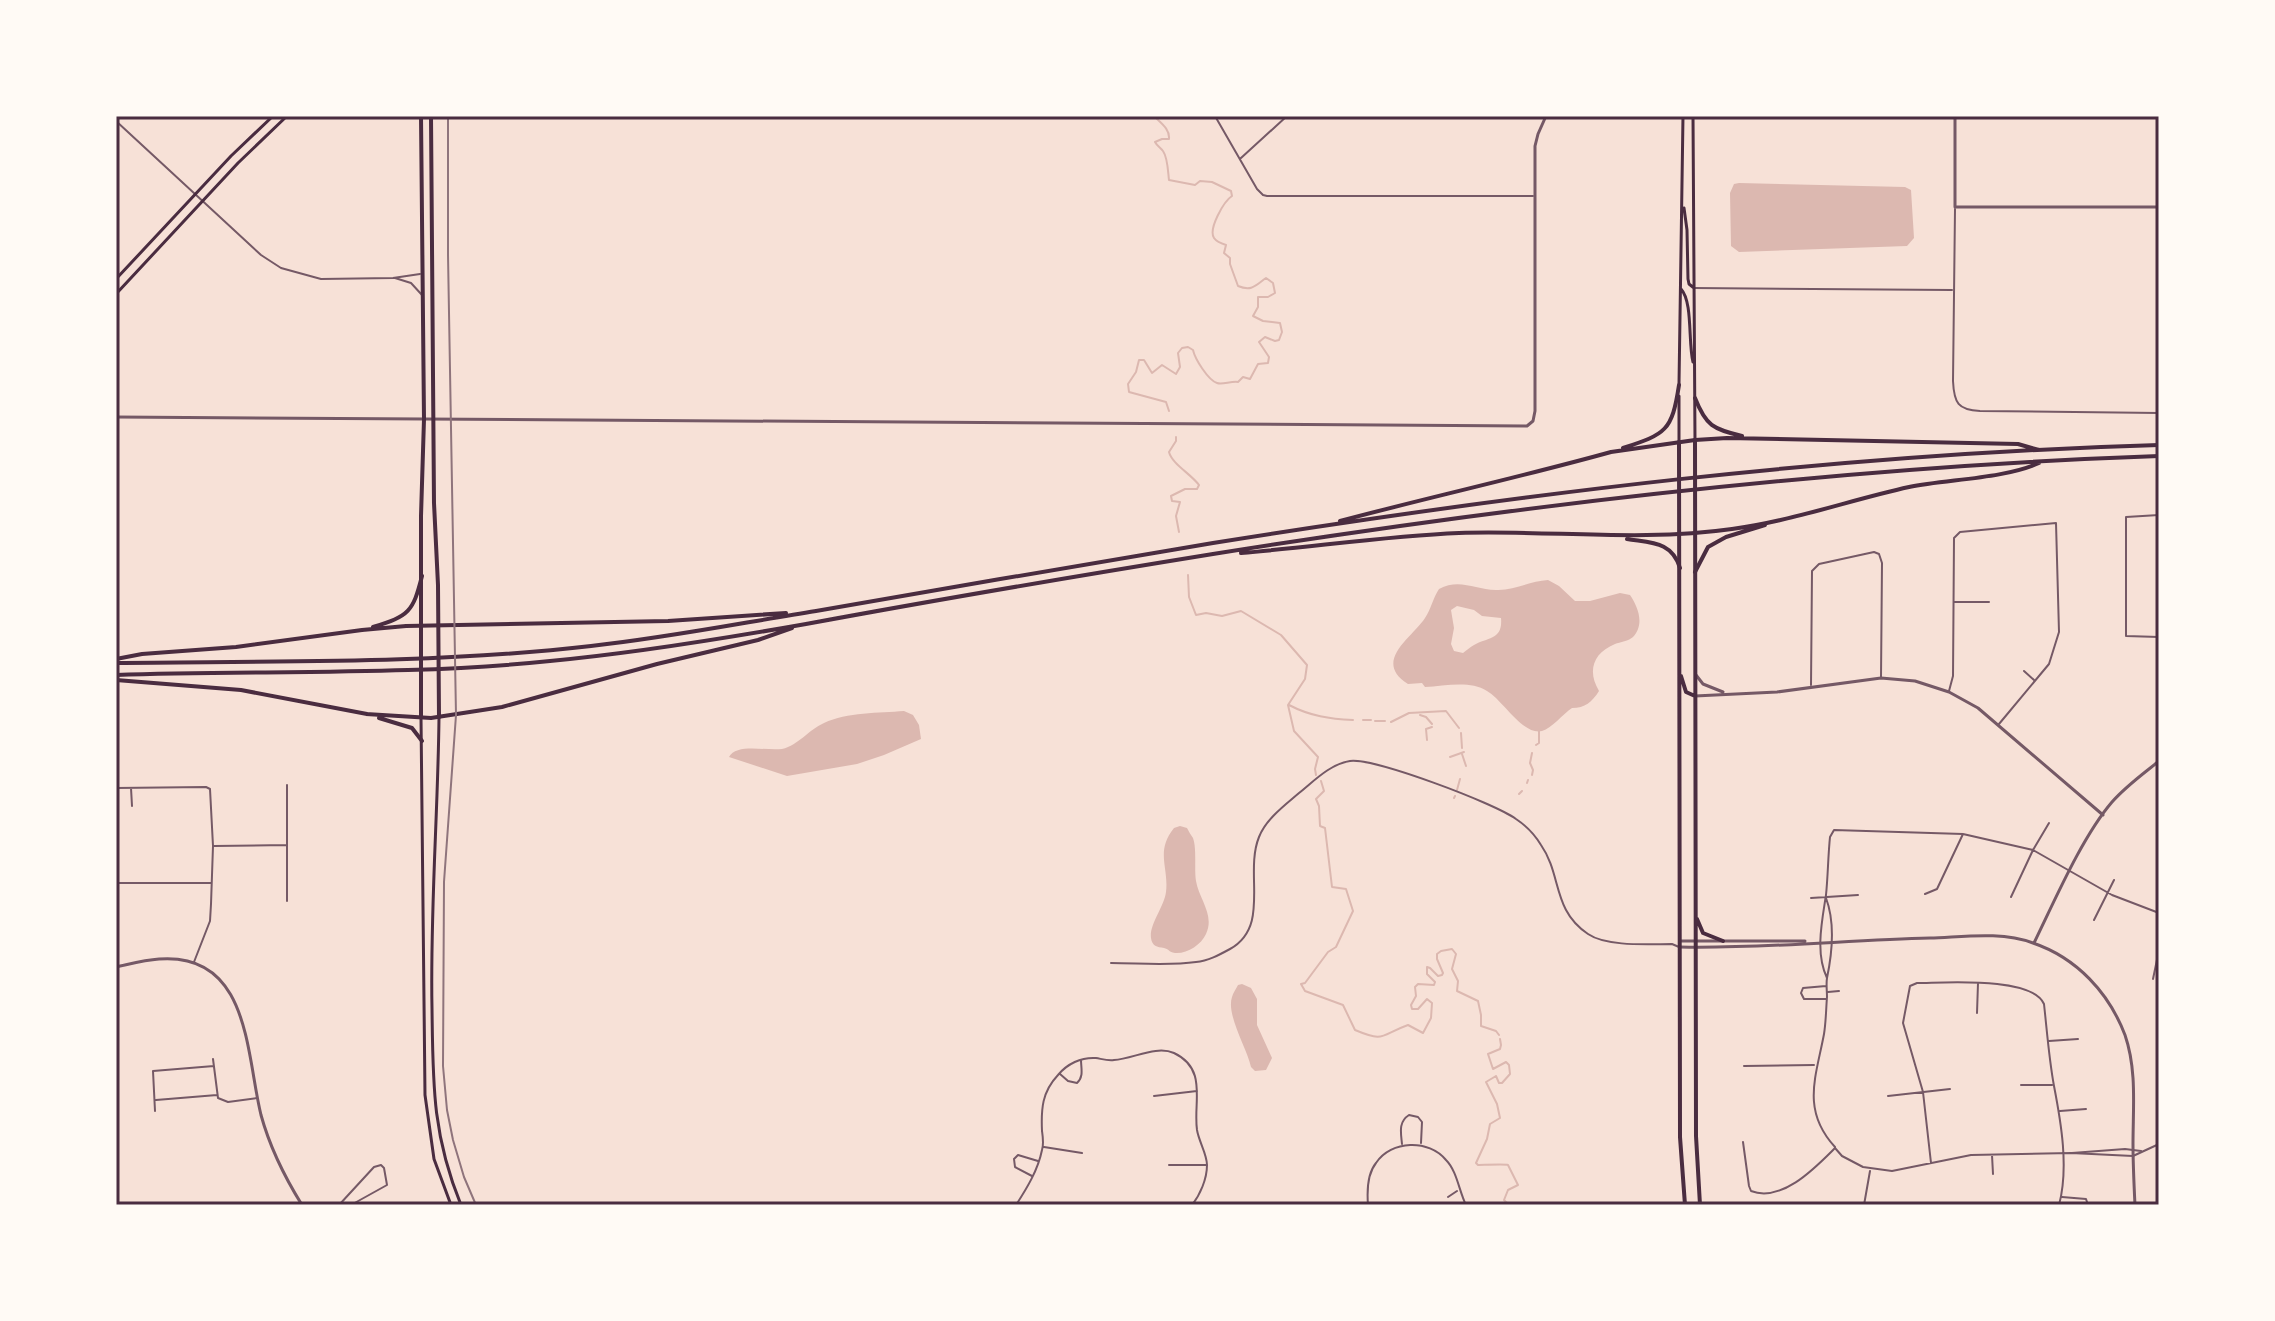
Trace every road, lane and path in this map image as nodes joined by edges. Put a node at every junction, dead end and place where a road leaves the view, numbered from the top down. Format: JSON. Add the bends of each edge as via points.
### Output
{"nodes":[{"id":1,"x":273,"y":116,"type":"edge"},
{"id":2,"x":287,"y":116,"type":"edge"},
{"id":3,"x":421,"y":116,"type":"edge"},
{"id":4,"x":431,"y":116,"type":"edge"},
{"id":5,"x":1215,"y":116,"type":"edge"},
{"id":6,"x":1287,"y":116,"type":"edge"},
{"id":7,"x":1546,"y":116,"type":"edge"},
{"id":8,"x":1683,"y":116,"type":"edge"},
{"id":9,"x":1693,"y":116,"type":"edge"},
{"id":10,"x":1955,"y":116,"type":"edge"},
{"id":11,"x":116,"y":121,"type":"edge"},
{"id":12,"x":1241,"y":158,"type":"junction"},
{"id":13,"x":195,"y":194,"type":"junction"},
{"id":14,"x":1534,"y":196,"type":"junction"},
{"id":15,"x":1683,"y":196,"type":"junction"},
{"id":16,"x":202,"y":201,"type":"junction"},
{"id":17,"x":1955,"y":207,"type":"junction"},
{"id":18,"x":2159,"y":207,"type":"edge"},
{"id":19,"x":422,"y":274,"type":"junction"},
{"id":20,"x":393,"y":278,"type":"junction"},
{"id":21,"x":116,"y":279,"type":"edge"},
{"id":22,"x":431,"y":281,"type":"junction"},
{"id":23,"x":1694,"y":288,"type":"junction"},
{"id":24,"x":1681,"y":289,"type":"junction"},
{"id":25,"x":1953,"y":290,"type":"junction"},
{"id":26,"x":116,"y":294,"type":"edge"},
{"id":27,"x":423,"y":295,"type":"junction"},
{"id":28,"x":1694,"y":369,"type":"junction"},
{"id":29,"x":1679,"y":385,"type":"junction"},
{"id":30,"x":1695,"y":398,"type":"junction"},
{"id":31,"x":2159,"y":413,"type":"edge"},
{"id":32,"x":116,"y":417,"type":"edge"},
{"id":33,"x":424,"y":419,"type":"junction"},
{"id":34,"x":434,"y":420,"type":"junction"},
{"id":35,"x":1752,"y":438,"type":"junction"},
{"id":36,"x":1695,"y":440,"type":"junction"},
{"id":37,"x":1679,"y":442,"type":"junction"},
{"id":38,"x":2159,"y":445,"type":"edge"},
{"id":39,"x":2042,"y":451,"type":"junction"},
{"id":40,"x":1611,"y":452,"type":"junction"},
{"id":41,"x":2159,"y":456,"type":"edge"},
{"id":42,"x":2044,"y":461,"type":"junction"},
{"id":43,"x":2159,"y":515,"type":"edge"},
{"id":44,"x":1778,"y":520,"type":"junction"},
{"id":45,"x":1320,"y":526,"type":"junction"},
{"id":46,"x":1695,"y":534,"type":"junction"},
{"id":47,"x":1679,"y":535,"type":"junction"},
{"id":48,"x":1613,"y":536,"type":"junction"},
{"id":49,"x":1211,"y":555,"type":"junction"},
{"id":50,"x":1680,"y":568,"type":"junction"},
{"id":51,"x":1695,"y":572,"type":"junction"},
{"id":52,"x":422,"y":576,"type":"junction"},
{"id":53,"x":1953,"y":602,"type":"junction"},
{"id":54,"x":1989,"y":602,"type":"dead end"},
{"id":55,"x":804,"y":613,"type":"junction"},
{"id":56,"x":806,"y":624,"type":"junction"},
{"id":57,"x":439,"y":625,"type":"junction"},
{"id":58,"x":422,"y":626,"type":"junction"},
{"id":59,"x":362,"y":630,"type":"junction"},
{"id":60,"x":2159,"y":637,"type":"edge"},
{"id":61,"x":116,"y":661,"type":"edge"},
{"id":62,"x":1679,"y":670,"type":"junction"},
{"id":63,"x":2024,"y":671,"type":"dead end"},
{"id":64,"x":1695,"y":673,"type":"junction"},
{"id":65,"x":116,"y":677,"type":"edge"},
{"id":66,"x":1881,"y":678,"type":"junction"},
{"id":67,"x":2034,"y":680,"type":"junction"},
{"id":68,"x":1811,"y":687,"type":"junction"},
{"id":69,"x":1949,"y":692,"type":"junction"},
{"id":70,"x":1726,"y":693,"type":"junction"},
{"id":71,"x":1695,"y":696,"type":"junction"},
{"id":72,"x":366,"y":714,"type":"junction"},
{"id":73,"x":421,"y":717,"type":"junction"},
{"id":74,"x":439,"y":717,"type":"junction"},
{"id":75,"x":1999,"y":724,"type":"junction"},
{"id":76,"x":422,"y":741,"type":"junction"},
{"id":77,"x":2159,"y":761,"type":"edge"},
{"id":78,"x":287,"y":785,"type":"dead end"},
{"id":79,"x":116,"y":788,"type":"edge"},
{"id":80,"x":131,"y":788,"type":"junction"},
{"id":81,"x":132,"y":806,"type":"dead end"},
{"id":82,"x":2103,"y":815,"type":"junction"},
{"id":83,"x":2049,"y":823,"type":"dead end"},
{"id":84,"x":1963,"y":834,"type":"junction"},
{"id":85,"x":287,"y":845,"type":"junction"},
{"id":86,"x":213,"y":846,"type":"junction"},
{"id":87,"x":2033,"y":850,"type":"junction"},
{"id":88,"x":2070,"y":872,"type":"junction"},
{"id":89,"x":2114,"y":880,"type":"dead end"},
{"id":90,"x":116,"y":883,"type":"edge"},
{"id":91,"x":212,"y":883,"type":"junction"},
{"id":92,"x":2108,"y":893,"type":"junction"},
{"id":93,"x":1925,"y":894,"type":"dead end"},
{"id":94,"x":1858,"y":895,"type":"dead end"},
{"id":95,"x":1826,"y":897,"type":"junction"},
{"id":96,"x":2011,"y":897,"type":"dead end"},
{"id":97,"x":1811,"y":898,"type":"dead end"},
{"id":98,"x":287,"y":901,"type":"dead end"},
{"id":99,"x":1695,"y":913,"type":"junction"},
{"id":100,"x":2159,"y":913,"type":"edge"},
{"id":101,"x":2094,"y":920,"type":"dead end"},
{"id":102,"x":1723,"y":941,"type":"junction"},
{"id":103,"x":1821,"y":942,"type":"junction"},
{"id":104,"x":1830,"y":942,"type":"junction"},
{"id":105,"x":2034,"y":943,"type":"junction"},
{"id":106,"x":1680,"y":944,"type":"junction"},
{"id":107,"x":1695,"y":944,"type":"junction"},
{"id":108,"x":2159,"y":950,"type":"edge"},
{"id":109,"x":192,"y":963,"type":"junction"},
{"id":110,"x":1111,"y":963,"type":"dead end"},
{"id":111,"x":116,"y":967,"type":"edge"},
{"id":112,"x":1827,"y":978,"type":"junction"},
{"id":113,"x":2153,"y":979,"type":"dead end"},
{"id":114,"x":1978,"y":983,"type":"junction"},
{"id":115,"x":1827,"y":986,"type":"junction"},
{"id":116,"x":1839,"y":991,"type":"dead end"},
{"id":117,"x":1827,"y":992,"type":"junction"},
{"id":118,"x":1827,"y":999,"type":"junction"},
{"id":119,"x":1977,"y":1013,"type":"dead end"},
{"id":120,"x":1903,"y":1023,"type":"junction"},
{"id":121,"x":1897,"y":1024,"type":"dead end"},
{"id":122,"x":2078,"y":1039,"type":"dead end"},
{"id":123,"x":2049,"y":1041,"type":"junction"},
{"id":124,"x":213,"y":1059,"type":"dead end"},
{"id":125,"x":1081,"y":1060,"type":"junction"},
{"id":126,"x":1816,"y":1065,"type":"junction"},
{"id":127,"x":214,"y":1066,"type":"junction"},
{"id":128,"x":1744,"y":1066,"type":"dead end"},
{"id":129,"x":1059,"y":1073,"type":"junction"},
{"id":130,"x":2021,"y":1085,"type":"dead end"},
{"id":131,"x":2054,"y":1085,"type":"junction"},
{"id":132,"x":1950,"y":1089,"type":"dead end"},
{"id":133,"x":1198,"y":1091,"type":"junction"},
{"id":134,"x":1923,"y":1092,"type":"junction"},
{"id":135,"x":217,"y":1095,"type":"junction"},
{"id":136,"x":1154,"y":1096,"type":"dead end"},
{"id":137,"x":1888,"y":1096,"type":"dead end"},
{"id":138,"x":258,"y":1098,"type":"junction"},
{"id":139,"x":154,"y":1100,"type":"junction"},
{"id":140,"x":2086,"y":1109,"type":"dead end"},
{"id":141,"x":155,"y":1111,"type":"dead end"},
{"id":142,"x":2060,"y":1111,"type":"junction"},
{"id":143,"x":1743,"y":1142,"type":"dead end"},
{"id":144,"x":2159,"y":1144,"type":"edge"},
{"id":145,"x":1402,"y":1145,"type":"junction"},
{"id":146,"x":1421,"y":1145,"type":"junction"},
{"id":147,"x":1043,"y":1147,"type":"junction"},
{"id":148,"x":1835,"y":1148,"type":"junction"},
{"id":149,"x":2133,"y":1149,"type":"junction"},
{"id":150,"x":2142,"y":1151,"type":"junction"},
{"id":151,"x":1082,"y":1153,"type":"dead end"},
{"id":152,"x":2063,"y":1153,"type":"junction"},
{"id":153,"x":2071,"y":1153,"type":"junction"},
{"id":154,"x":1992,"y":1155,"type":"junction"},
{"id":155,"x":2133,"y":1156,"type":"junction"},
{"id":156,"x":1038,"y":1161,"type":"junction"},
{"id":157,"x":1931,"y":1163,"type":"junction"},
{"id":158,"x":1169,"y":1165,"type":"dead end"},
{"id":159,"x":1207,"y":1165,"type":"junction"},
{"id":160,"x":1871,"y":1169,"type":"junction"},
{"id":161,"x":1993,"y":1174,"type":"dead end"},
{"id":162,"x":1033,"y":1176,"type":"junction"},
{"id":163,"x":1459,"y":1190,"type":"junction"},
{"id":164,"x":1448,"y":1197,"type":"dead end"},
{"id":165,"x":2061,"y":1197,"type":"junction"},
{"id":166,"x":302,"y":1205,"type":"edge"},
{"id":167,"x":339,"y":1205,"type":"edge"},
{"id":168,"x":351,"y":1205,"type":"edge"},
{"id":169,"x":451,"y":1205,"type":"edge"},
{"id":170,"x":461,"y":1205,"type":"edge"},
{"id":171,"x":1016,"y":1205,"type":"edge"},
{"id":172,"x":1192,"y":1205,"type":"edge"},
{"id":173,"x":1368,"y":1205,"type":"edge"},
{"id":174,"x":1466,"y":1205,"type":"edge"},
{"id":175,"x":1685,"y":1205,"type":"edge"},
{"id":176,"x":1700,"y":1205,"type":"edge"},
{"id":177,"x":1864,"y":1205,"type":"edge"},
{"id":178,"x":2059,"y":1205,"type":"edge"},
{"id":179,"x":2088,"y":1205,"type":"edge"},
{"id":180,"x":2135,"y":1205,"type":"edge"}],
"edges":[{"from":1,"to":13,"type":"main road"},
{"from":2,"to":16,"type":"main road"},
{"from":3,"to":19,"type":"main road"},
{"from":4,"to":22,"type":"main road"},
{"from":5,"to":12,"type":"street"},
{"from":6,"to":12,"type":"street"},
{"from":7,"to":14,"type":"street","via":[[1535,146]]},
{"from":8,"to":15,"type":"main road"},
{"from":9,"to":23,"type":"main road"},
{"from":10,"to":17,"type":"street"},
{"from":11,"to":13,"type":"street"},
{"from":12,"to":14,"type":"street","via":[[1263,195]]},
{"from":13,"to":16,"type":"street"},
{"from":13,"to":21,"type":"main road"},
{"from":14,"to":34,"type":"street","via":[[1535,411],[1527,426]]},
{"from":15,"to":23,"type":"main road","via":[[1688,279]]},
{"from":15,"to":24,"type":"main road"},
{"from":16,"to":20,"type":"street","via":[[281,268],[321,279]]},
{"from":16,"to":26,"type":"main road"},
{"from":17,"to":18,"type":"street"},
{"from":17,"to":25,"type":"street"},
{"from":19,"to":20,"type":"street"},
{"from":19,"to":22,"type":"main road"},
{"from":19,"to":27,"type":"main road"},
{"from":20,"to":27,"type":"street","via":[[411,283]]},
{"from":22,"to":34,"type":"main road"},
{"from":23,"to":25,"type":"street"},
{"from":23,"to":28,"type":"main road"},
{"from":24,"to":28,"type":"main road","via":[[1687,299]]},
{"from":24,"to":29,"type":"main road"},
{"from":25,"to":31,"type":"street","via":[[1953,394],[1962,407]]},
{"from":27,"to":33,"type":"main road"},
{"from":28,"to":30,"type":"main road"},
{"from":29,"to":37,"type":"main road"},
{"from":29,"to":40,"type":"main road","via":[[1665,429],[1650,440]]},
{"from":30,"to":35,"type":"main road","via":[[1712,426]]},
{"from":30,"to":36,"type":"main road"},
{"from":32,"to":33,"type":"street"},
{"from":33,"to":34,"type":"street"},
{"from":33,"to":52,"type":"main road"},
{"from":34,"to":57,"type":"main road"},
{"from":35,"to":36,"type":"main road"},
{"from":35,"to":39,"type":"main road","via":[[2018,444]]},
{"from":36,"to":37,"type":"main road"},
{"from":36,"to":46,"type":"main road"},
{"from":37,"to":40,"type":"main road"},
{"from":37,"to":47,"type":"main road"},
{"from":38,"to":39,"type":"main road"},
{"from":39,"to":45,"type":"main road","via":[[1673,480]]},
{"from":40,"to":45,"type":"main road"},
{"from":41,"to":42,"type":"main road"},
{"from":42,"to":44,"type":"main road","via":[[2023,470],[1919,485]]},
{"from":42,"to":49,"type":"main road","via":[[1673,491]]},
{"from":43,"to":60,"type":"street","via":[[2126,517],[2126,636]]},
{"from":44,"to":46,"type":"main road"},
{"from":44,"to":51,"type":"main road","via":[[1708,547]]},
{"from":45,"to":55,"type":"main road"},
{"from":46,"to":47,"type":"main road"},
{"from":46,"to":51,"type":"main road"},
{"from":47,"to":48,"type":"main road"},
{"from":47,"to":50,"type":"main road"},
{"from":48,"to":49,"type":"main road","via":[[1461,533]]},
{"from":48,"to":50,"type":"main road","via":[[1667,548]]},
{"from":49,"to":56,"type":"main road"},
{"from":50,"to":62,"type":"main road"},
{"from":51,"to":64,"type":"main road"},
{"from":52,"to":58,"type":"main road"},
{"from":52,"to":59,"type":"main road","via":[[408,612]]},
{"from":53,"to":54,"type":"street"},
{"from":53,"to":67,"type":"street","via":[[1953,542],[1960,532],[2056,523],[2059,632],[2049,664]]},
{"from":53,"to":69,"type":"street"},
{"from":55,"to":57,"type":"main road"},
{"from":55,"to":61,"type":"main road","via":[[604,645],[473,657]]},
{"from":56,"to":65,"type":"main road","via":[[486,667]]},
{"from":56,"to":74,"type":"main road","via":[[520,703]]},
{"from":57,"to":58,"type":"main road"},
{"from":57,"to":74,"type":"main road"},
{"from":58,"to":59,"type":"main road"},
{"from":58,"to":73,"type":"main road"},
{"from":59,"to":61,"type":"main road"},
{"from":62,"to":71,"type":"main road","via":[[1686,692]]},
{"from":62,"to":106,"type":"main road"},
{"from":63,"to":67,"type":"street"},
{"from":64,"to":70,"type":"street","via":[[1703,684]]},
{"from":64,"to":71,"type":"main road"},
{"from":65,"to":72,"type":"main road","via":[[241,690]]},
{"from":66,"to":68,"type":"street"},
{"from":66,"to":68,"type":"street","via":[[1882,563],[1874,552],[1819,564],[1812,571]]},
{"from":66,"to":69,"type":"street"},
{"from":67,"to":75,"type":"street"},
{"from":68,"to":70,"type":"street"},
{"from":69,"to":75,"type":"street"},
{"from":70,"to":71,"type":"street"},
{"from":71,"to":99,"type":"main road"},
{"from":72,"to":73,"type":"main road"},
{"from":72,"to":76,"type":"main road","via":[[412,728]]},
{"from":73,"to":74,"type":"main road"},
{"from":73,"to":76,"type":"main road"},
{"from":74,"to":170,"type":"main road","via":[[433,1097],[442,1150]]},
{"from":75,"to":82,"type":"street"},
{"from":76,"to":169,"type":"main road","via":[[425,1095],[434,1159]]},
{"from":77,"to":82,"type":"street"},
{"from":78,"to":85,"type":"street"},
{"from":79,"to":80,"type":"street"},
{"from":80,"to":81,"type":"street"},
{"from":80,"to":86,"type":"street","via":[[210,789]]},
{"from":82,"to":88,"type":"street"},
{"from":83,"to":87,"type":"street"},
{"from":84,"to":87,"type":"street"},
{"from":84,"to":93,"type":"street","via":[[1937,889]]},
{"from":84,"to":95,"type":"street","via":[[1834,830]]},
{"from":85,"to":86,"type":"street"},
{"from":85,"to":98,"type":"street"},
{"from":86,"to":91,"type":"street"},
{"from":87,"to":88,"type":"street"},
{"from":87,"to":96,"type":"street"},
{"from":88,"to":92,"type":"street"},
{"from":88,"to":105,"type":"street"},
{"from":89,"to":92,"type":"street"},
{"from":90,"to":91,"type":"street"},
{"from":91,"to":109,"type":"street","via":[[210,921]]},
{"from":92,"to":100,"type":"street"},
{"from":92,"to":101,"type":"street"},
{"from":94,"to":95,"type":"street"},
{"from":95,"to":97,"type":"street"},
{"from":95,"to":103,"type":"street"},
{"from":95,"to":104,"type":"street"},
{"from":99,"to":102,"type":"main road","via":[[1703,933]]},
{"from":99,"to":107,"type":"main road"},
{"from":102,"to":103,"type":"street"},
{"from":102,"to":107,"type":"street"},
{"from":103,"to":104,"type":"street"},
{"from":103,"to":107,"type":"street","via":[[1765,947]]},
{"from":103,"to":112,"type":"street"},
{"from":104,"to":105,"type":"street","via":[[1993,936]]},
{"from":104,"to":112,"type":"street"},
{"from":105,"to":149,"type":"street","via":[[2088,977],[2116,1014],[2134,1072]]},
{"from":106,"to":107,"type":"street"},
{"from":106,"to":110,"type":"street","via":[[1606,941],[1588,934],[1568,916],[1548,857],[1523,824],[1501,810],[1373,763],[1350,761],[1309,784],[1266,825],[1253,865],[1251,928],[1238,945],[1199,962]]},
{"from":106,"to":175,"type":"main road"},
{"from":107,"to":176,"type":"main road"},
{"from":108,"to":113,"type":"street"},
{"from":109,"to":111,"type":"street","via":[[157,959]]},
{"from":109,"to":138,"type":"street","via":[[217,977],[236,1002]]},
{"from":112,"to":115,"type":"street"},
{"from":114,"to":119,"type":"street"},
{"from":114,"to":120,"type":"street","via":[[1910,986]]},
{"from":114,"to":123,"type":"street","via":[[2002,983],[2043,999]]},
{"from":115,"to":117,"type":"street"},
{"from":115,"to":118,"type":"street","via":[[1801,990],[1804,999]]},
{"from":116,"to":117,"type":"street"},
{"from":117,"to":118,"type":"street"},
{"from":118,"to":126,"type":"street"},
{"from":120,"to":121,"type":"street"},
{"from":120,"to":134,"type":"street"},
{"from":122,"to":123,"type":"street"},
{"from":123,"to":131,"type":"street"},
{"from":124,"to":127,"type":"street"},
{"from":125,"to":129,"type":"street"},
{"from":125,"to":129,"type":"street","via":[[1077,1083]]},
{"from":125,"to":133,"type":"street","via":[[1110,1061],[1166,1051],[1190,1066]]},
{"from":126,"to":128,"type":"street"},
{"from":126,"to":148,"type":"street","via":[[1814,1104]]},
{"from":127,"to":135,"type":"street"},
{"from":127,"to":139,"type":"street","via":[[153,1071]]},
{"from":129,"to":147,"type":"street","via":[[1043,1096]]},
{"from":130,"to":131,"type":"street"},
{"from":131,"to":142,"type":"street"},
{"from":132,"to":134,"type":"street"},
{"from":133,"to":136,"type":"street"},
{"from":133,"to":159,"type":"street","via":[[1197,1130]]},
{"from":134,"to":137,"type":"street"},
{"from":134,"to":157,"type":"street"},
{"from":135,"to":138,"type":"street","via":[[228,1102]]},
{"from":135,"to":139,"type":"street"},
{"from":138,"to":166,"type":"street","via":[[271,1150]]},
{"from":139,"to":141,"type":"street"},
{"from":140,"to":142,"type":"street"},
{"from":142,"to":152,"type":"street"},
{"from":143,"to":148,"type":"street","via":[[1755,1193],[1797,1182]]},
{"from":144,"to":150,"type":"street"},
{"from":145,"to":146,"type":"street"},
{"from":145,"to":146,"type":"street","via":[[1401,1125],[1409,1115],[1422,1122]]},
{"from":145,"to":173,"type":"street","via":[[1376,1162]]},
{"from":146,"to":163,"type":"street","via":[[1448,1162]]},
{"from":147,"to":151,"type":"street"},
{"from":147,"to":156,"type":"street"},
{"from":148,"to":160,"type":"street"},
{"from":149,"to":150,"type":"street"},
{"from":149,"to":153,"type":"street"},
{"from":149,"to":155,"type":"street"},
{"from":150,"to":155,"type":"street"},
{"from":152,"to":153,"type":"street"},
{"from":152,"to":154,"type":"street"},
{"from":152,"to":165,"type":"street"},
{"from":153,"to":155,"type":"street"},
{"from":154,"to":157,"type":"street"},
{"from":154,"to":161,"type":"street"},
{"from":155,"to":180,"type":"street"},
{"from":156,"to":162,"type":"street"},
{"from":156,"to":162,"type":"street","via":[[1018,1155],[1014,1159],[1015,1167]]},
{"from":157,"to":160,"type":"street","via":[[1892,1171]]},
{"from":158,"to":159,"type":"street"},
{"from":159,"to":172,"type":"street"},
{"from":160,"to":177,"type":"street"},
{"from":162,"to":171,"type":"street"},
{"from":163,"to":164,"type":"street"},
{"from":163,"to":174,"type":"street"},
{"from":165,"to":178,"type":"street"},
{"from":165,"to":179,"type":"street","via":[[2083,1198]]},
{"from":167,"to":168,"type":"street","via":[[381,1165],[387,1185]]}]}
